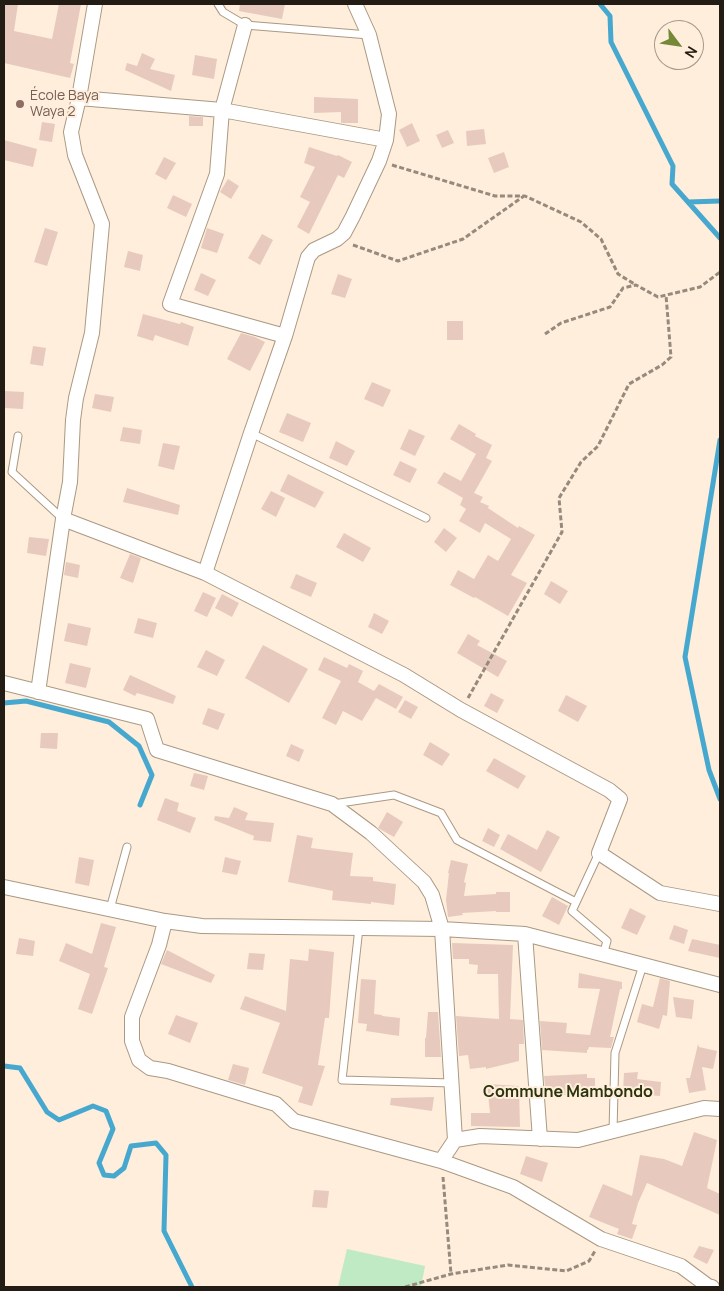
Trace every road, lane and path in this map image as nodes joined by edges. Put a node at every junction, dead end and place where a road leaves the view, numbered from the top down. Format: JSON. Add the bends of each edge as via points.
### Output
{"nodes":[{"id":1,"x":95,"y":4,"type":"edge"},
{"id":2,"x":218,"y":4,"type":"edge"},
{"id":3,"x":355,"y":4,"type":"edge"},
{"id":4,"x":246,"y":26,"type":"junction"},
{"id":5,"x":369,"y":35,"type":"junction"},
{"id":6,"x":80,"y":98,"type":"junction"},
{"id":7,"x":222,"y":110,"type":"junction"},
{"id":8,"x":386,"y":140,"type":"junction"},
{"id":9,"x":379,"y":162,"type":"junction"},
{"id":10,"x":525,"y":196,"type":"junction"},
{"id":11,"x":337,"y":239,"type":"junction"},
{"id":12,"x":720,"y":272,"type":"edge"},
{"id":13,"x":636,"y":285,"type":"junction"},
{"id":14,"x":666,"y":295,"type":"junction"},
{"id":15,"x":545,"y":334,"type":"dead end"},
{"id":16,"x":285,"y":336,"type":"junction"},
{"id":17,"x":251,"y":433,"type":"junction"},
{"id":18,"x":18,"y":436,"type":"dead end"},
{"id":19,"x":426,"y":518,"type":"dead end"},
{"id":20,"x":63,"y":519,"type":"junction"},
{"id":21,"x":205,"y":573,"type":"junction"},
{"id":22,"x":4,"y":683,"type":"edge"},
{"id":23,"x":38,"y":692,"type":"junction"},
{"id":24,"x":461,"y":710,"type":"junction"},
{"id":25,"x":332,"y":804,"type":"junction"},
{"id":26,"x":127,"y":847,"type":"dead end"},
{"id":27,"x":599,"y":853,"type":"junction"},
{"id":28,"x":4,"y":887,"type":"edge"},
{"id":29,"x":576,"y":902,"type":"junction"},
{"id":30,"x":720,"y":904,"type":"edge"},
{"id":31,"x":110,"y":909,"type":"junction"},
{"id":32,"x":165,"y":920,"type":"junction"},
{"id":33,"x":359,"y":928,"type":"junction"},
{"id":34,"x":442,"y":929,"type":"junction"},
{"id":35,"x":525,"y":934,"type":"junction"},
{"id":36,"x":603,"y":955,"type":"junction"},
{"id":37,"x":643,"y":965,"type":"junction"},
{"id":38,"x":720,"y":985,"type":"edge"},
{"id":39,"x":452,"y":1084,"type":"junction"},
{"id":40,"x":720,"y":1109,"type":"edge"},
{"id":41,"x":613,"y":1131,"type":"junction"},
{"id":42,"x":540,"y":1139,"type":"junction"},
{"id":43,"x":455,"y":1140,"type":"junction"},
{"id":44,"x":441,"y":1161,"type":"junction"},
{"id":45,"x":601,"y":1239,"type":"junction"},
{"id":46,"x":451,"y":1274,"type":"junction"},
{"id":47,"x":405,"y":1287,"type":"edge"},
{"id":48,"x":709,"y":1287,"type":"edge"}],
"edges":[{"from":1,"to":6,"type":"street"},
{"from":2,"to":4,"type":"lane","via":[[223,12]]},
{"from":3,"to":5,"type":"street"},
{"from":4,"to":5,"type":"lane"},
{"from":4,"to":7,"type":"street"},
{"from":5,"to":8,"type":"street","via":[[389,114]]},
{"from":6,"to":7,"type":"street"},
{"from":6,"to":20,"type":"street","via":[[71,132],[75,155],[102,224],[92,333],[76,398],[70,482]]},
{"from":7,"to":8,"type":"street"},
{"from":7,"to":16,"type":"street","via":[[217,174],[170,304]]},
{"from":8,"to":9,"type":"street"},
{"from":9,"to":10,"type":"path","via":[[495,196]]},
{"from":9,"to":11,"type":"street","via":[[344,233]]},
{"from":10,"to":11,"type":"path","via":[[463,239],[398,261]]},
{"from":10,"to":13,"type":"path","via":[[581,222],[601,239],[618,274]]},
{"from":11,"to":16,"type":"street","via":[[314,250],[308,257]]},
{"from":12,"to":14,"type":"path","via":[[700,287]]},
{"from":13,"to":14,"type":"path","via":[[658,297]]},
{"from":13,"to":15,"type":"path","via":[[623,288],[610,307],[561,323]]},
{"from":14,"to":24,"type":"path","via":[[671,357],[629,384],[598,446],[581,462],[559,498],[562,532]]},
{"from":16,"to":17,"type":"street"},
{"from":17,"to":19,"type":"lane"},
{"from":17,"to":21,"type":"street"},
{"from":18,"to":20,"type":"lane","via":[[12,472]]},
{"from":20,"to":21,"type":"street"},
{"from":20,"to":23,"type":"street"},
{"from":21,"to":24,"type":"street","via":[[404,675]]},
{"from":22,"to":23,"type":"street"},
{"from":23,"to":25,"type":"street","via":[[147,719],[157,750]]},
{"from":24,"to":27,"type":"street","via":[[620,799]]},
{"from":25,"to":29,"type":"lane","via":[[394,795],[413,802],[441,814],[457,840]]},
{"from":25,"to":34,"type":"street","via":[[371,832],[424,882],[432,895]]},
{"from":26,"to":31,"type":"lane"},
{"from":27,"to":29,"type":"lane"},
{"from":27,"to":30,"type":"street","via":[[660,894]]},
{"from":28,"to":31,"type":"street"},
{"from":29,"to":36,"type":"lane","via":[[572,912],[607,941]]},
{"from":31,"to":32,"type":"street"},
{"from":32,"to":33,"type":"street","via":[[202,926]]},
{"from":32,"to":44,"type":"street","via":[[132,1017],[132,1041],[139,1060],[150,1068],[276,1104],[294,1121]]},
{"from":33,"to":34,"type":"street"},
{"from":33,"to":39,"type":"lane","via":[[342,1080]]},
{"from":34,"to":35,"type":"street"},
{"from":34,"to":39,"type":"street"},
{"from":35,"to":36,"type":"street"},
{"from":35,"to":42,"type":"street"},
{"from":36,"to":37,"type":"street"},
{"from":37,"to":38,"type":"street"},
{"from":37,"to":41,"type":"lane","via":[[615,1053]]},
{"from":39,"to":43,"type":"street"},
{"from":40,"to":41,"type":"street","via":[[704,1108]]},
{"from":41,"to":42,"type":"street","via":[[578,1140]]},
{"from":42,"to":43,"type":"street","via":[[480,1136]]},
{"from":43,"to":44,"type":"street"},
{"from":44,"to":45,"type":"street","via":[[513,1187]]},
{"from":44,"to":46,"type":"path"},
{"from":45,"to":46,"type":"path","via":[[589,1261],[566,1271],[508,1264]]},
{"from":45,"to":48,"type":"street","via":[[681,1266]]},
{"from":46,"to":47,"type":"path"}]}
